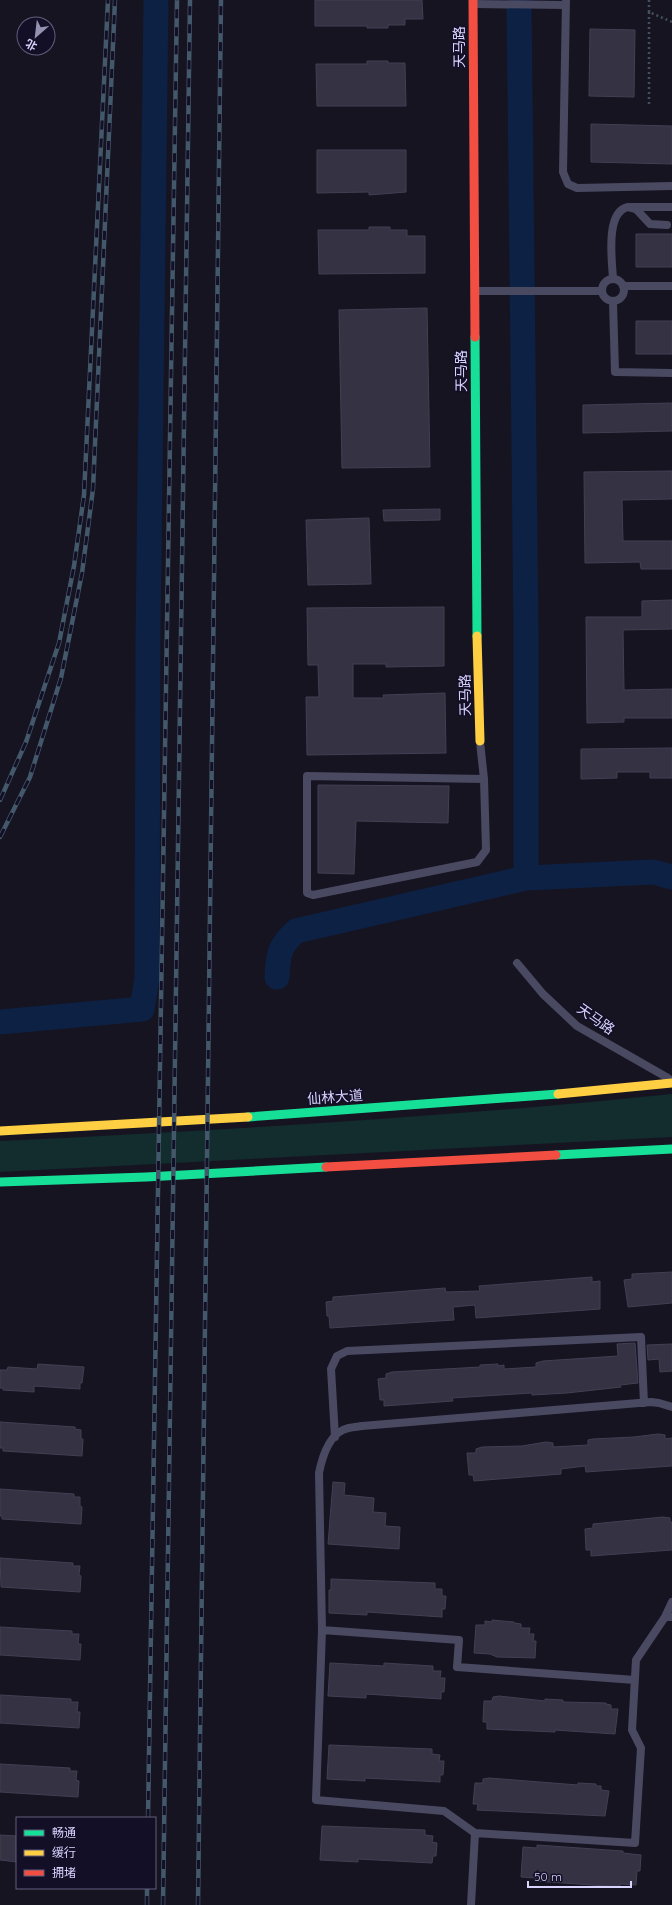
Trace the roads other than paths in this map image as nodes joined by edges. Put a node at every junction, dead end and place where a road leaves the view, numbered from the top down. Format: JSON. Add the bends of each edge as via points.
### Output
{"nodes":[{"id":1,"x":473,"y":2,"type":"edge"},
{"id":2,"x":566,"y":3,"type":"edge"},
{"id":3,"x":672,"y":186,"type":"edge"},
{"id":4,"x":628,"y":207,"type":"junction"},
{"id":5,"x":672,"y":207,"type":"edge"},
{"id":6,"x":667,"y":225,"type":"dead end"},
{"id":7,"x":612,"y":279,"type":"junction"},
{"id":8,"x":623,"y":286,"type":"junction"},
{"id":9,"x":672,"y":286,"type":"edge"},
{"id":10,"x":475,"y":291,"type":"junction"},
{"id":11,"x":602,"y":291,"type":"junction"},
{"id":12,"x":613,"y":302,"type":"junction"},
{"id":13,"x":672,"y":373,"type":"edge"},
{"id":14,"x":480,"y":742,"type":"joint"},
{"id":15,"x":484,"y":779,"type":"junction"},
{"id":16,"x":517,"y":963,"type":"dead end"},
{"id":17,"x":672,"y":1082,"type":"edge"},
{"id":18,"x":0,"y":1131,"type":"edge"},
{"id":19,"x":672,"y":1149,"type":"edge"},
{"id":20,"x":0,"y":1182,"type":"edge"},
{"id":21,"x":644,"y":1403,"type":"junction"},
{"id":22,"x":672,"y":1408,"type":"edge"},
{"id":23,"x":335,"y":1437,"type":"junction"},
{"id":24,"x":672,"y":1602,"type":"edge"},
{"id":25,"x":668,"y":1617,"type":"edge"},
{"id":26,"x":322,"y":1630,"type":"junction"},
{"id":27,"x":635,"y":1680,"type":"junction"},
{"id":28,"x":475,"y":1832,"type":"junction"},
{"id":29,"x":471,"y":1905,"type":"edge"}],
"edges":[{"from":1,"to":2,"type":"lane","via":[[551,5]]},
{"from":1,"to":10,"type":"main road","name":"天马路"},
{"from":2,"to":3,"type":"lane","via":[[563,172],[565,180],[577,188]]},
{"from":4,"to":5,"type":"lane"},
{"from":4,"to":6,"type":"lane","via":[[636,209],[650,224]]},
{"from":4,"to":7,"type":"lane","via":[[619,212],[612,225]]},
{"from":7,"to":8,"type":"lane","via":[[621,282]]},
{"from":7,"to":11,"type":"lane","via":[[604,283]]},
{"from":8,"to":9,"type":"lane"},
{"from":8,"to":12,"type":"lane","via":[[624,294],[618,301]]},
{"from":10,"to":11,"type":"lane"},
{"from":10,"to":14,"type":"main road","name":"天马路","via":[[476,582]]},
{"from":11,"to":12,"type":"lane","via":[[605,299]]},
{"from":12,"to":13,"type":"lane","via":[[615,372]]},
{"from":14,"to":15,"type":"lane"},
{"from":15,"to":15,"type":"lane","via":[[486,850],[477,862],[313,895],[308,893],[307,776]]},
{"from":16,"to":17,"type":"lane","name":"天马路","via":[[543,994],[577,1026]]},
{"from":17,"to":18,"type":"main road","name":"仙林大道","via":[[415,1106]]},
{"from":19,"to":20,"type":"main road","via":[[146,1177]]},
{"from":21,"to":22,"type":"lane","via":[[659,1402]]},
{"from":21,"to":23,"type":"lane","via":[[362,1426],[343,1430]]},
{"from":21,"to":23,"type":"lane","via":[[641,1337],[347,1351],[337,1356],[331,1369]]},
{"from":23,"to":26,"type":"lane","via":[[324,1454],[319,1473]]},
{"from":24,"to":25,"type":"lane"},
{"from":25,"to":27,"type":"lane","via":[[636,1660]]},
{"from":26,"to":27,"type":"lane","via":[[459,1640],[457,1667]]},
{"from":26,"to":28,"type":"lane","via":[[316,1800],[444,1811]]},
{"from":27,"to":28,"type":"lane","via":[[632,1730],[641,1748],[635,1843]]},
{"from":28,"to":29,"type":"lane"}]}
